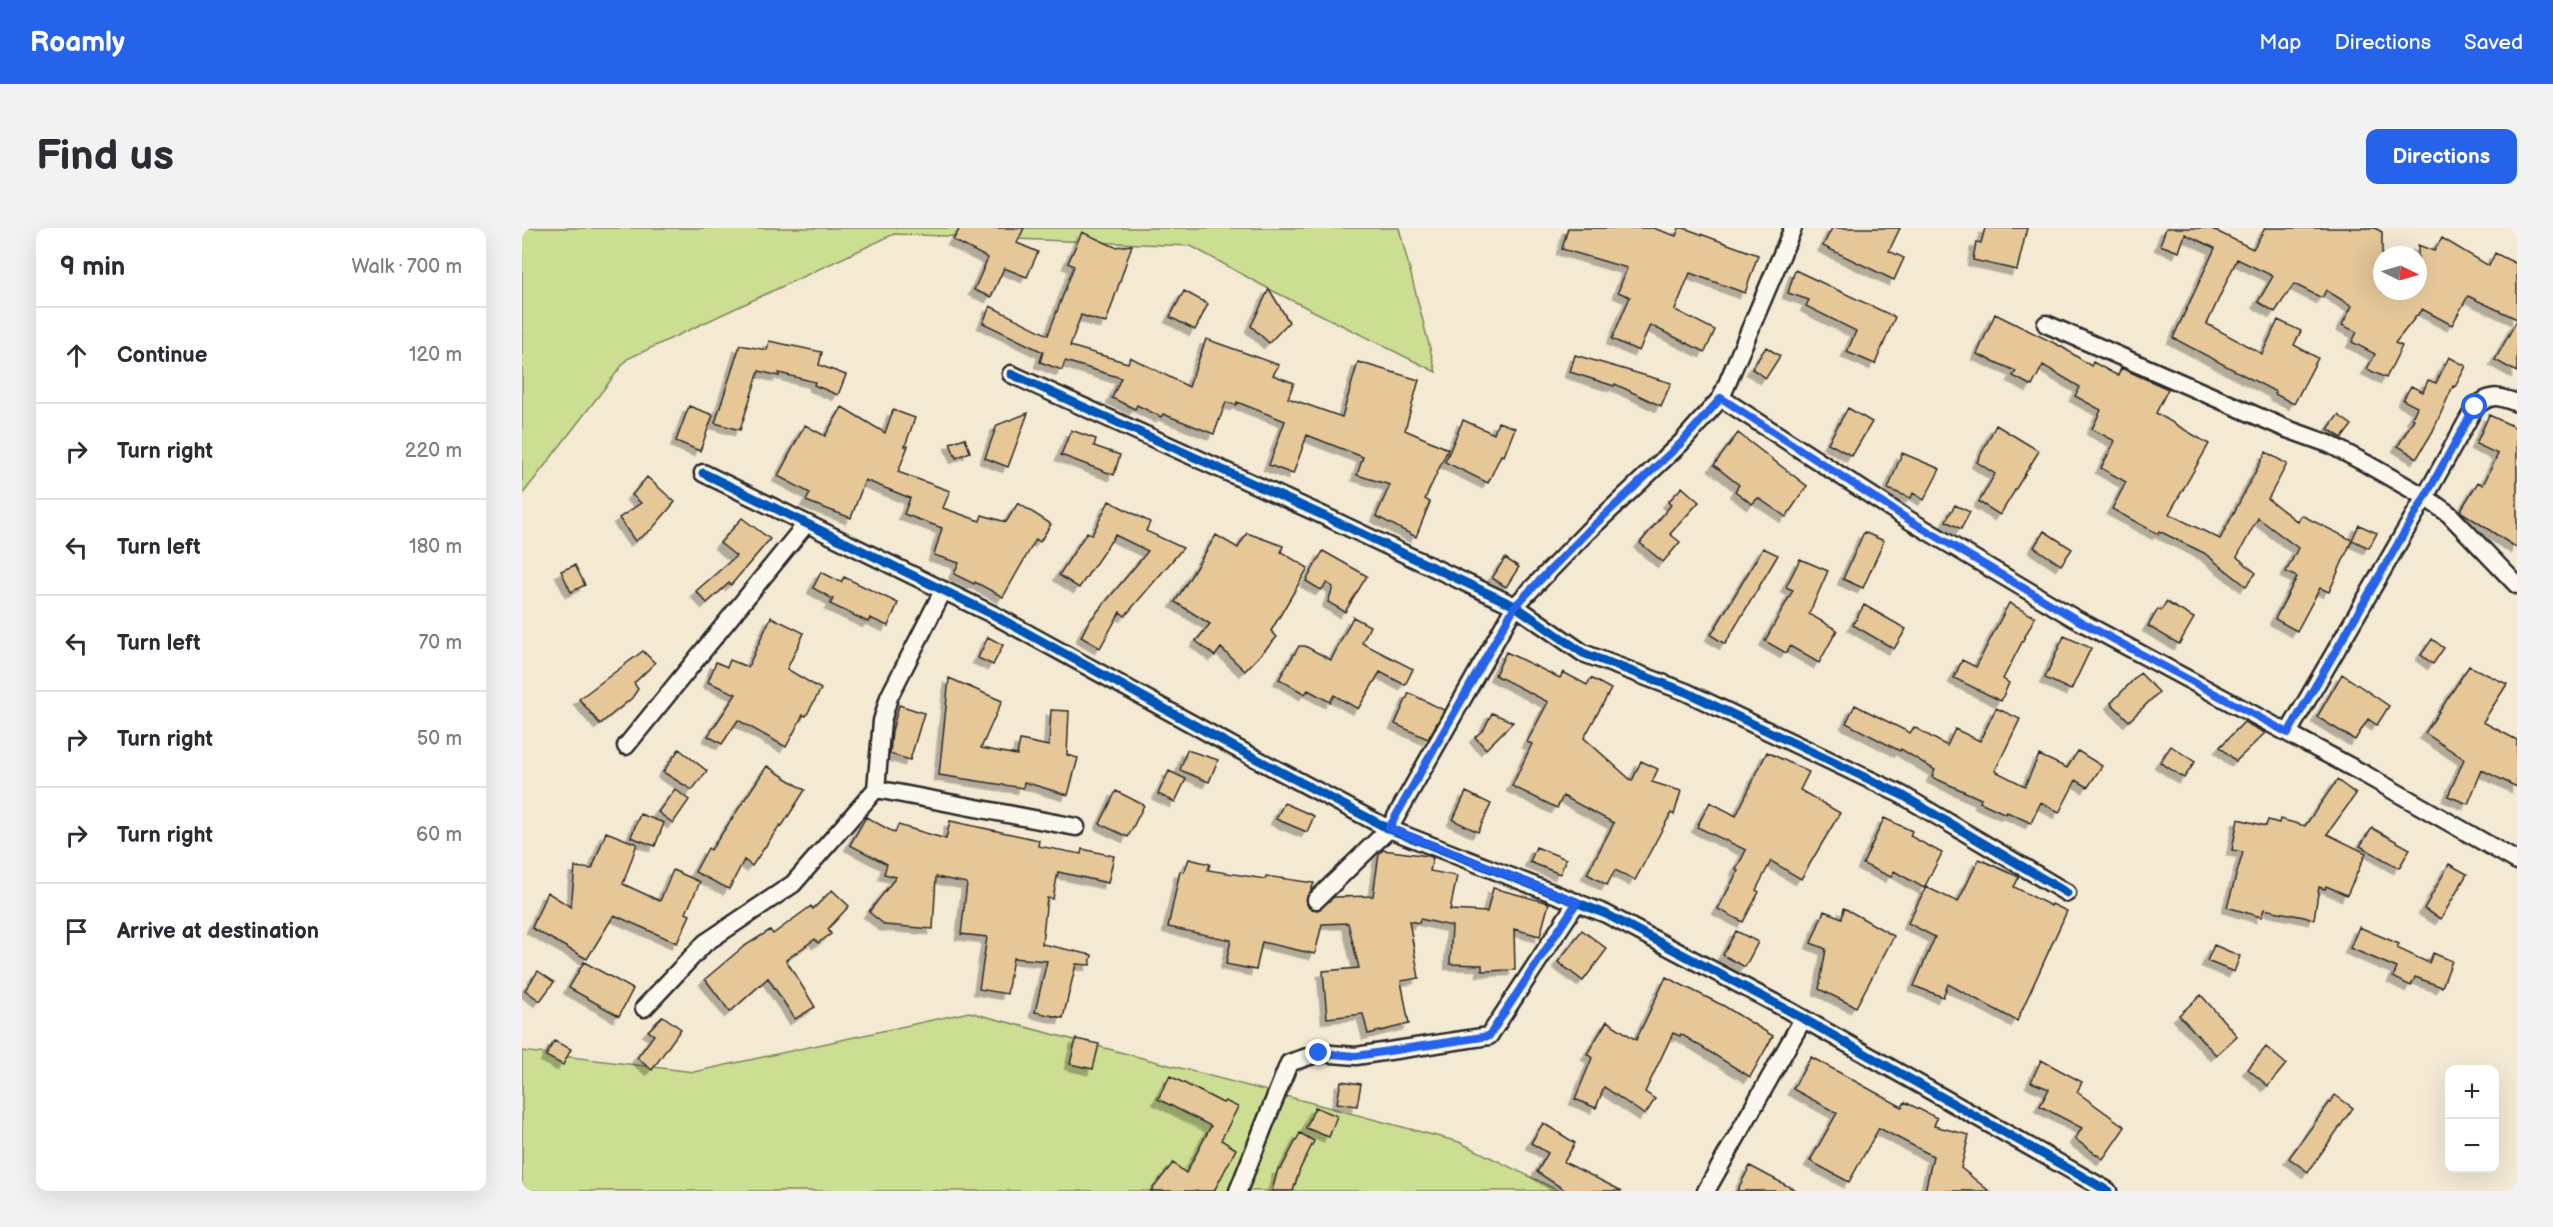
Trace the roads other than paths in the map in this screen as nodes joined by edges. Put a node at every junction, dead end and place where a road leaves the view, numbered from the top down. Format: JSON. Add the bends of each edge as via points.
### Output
{"nodes":[{"id":1,"x":1793,"y":228,"type":"edge"},
{"id":2,"x":2046,"y":324,"type":"dead end"},
{"id":3,"x":1011,"y":374,"type":"dead end"},
{"id":4,"x":1721,"y":398,"type":"junction"},
{"id":5,"x":2517,"y":403,"type":"edge"},
{"id":6,"x":703,"y":473,"type":"dead end"},
{"id":7,"x":2425,"y":497,"type":"junction"},
{"id":8,"x":806,"y":524,"type":"junction"},
{"id":9,"x":2517,"y":585,"type":"edge"},
{"id":10,"x":943,"y":591,"type":"junction"},
{"id":11,"x":1515,"y":606,"type":"junction"},
{"id":12,"x":2288,"y":733,"type":"junction"},
{"id":13,"x":626,"y":746,"type":"dead end"},
{"id":14,"x":876,"y":789,"type":"junction"},
{"id":15,"x":1076,"y":827,"type":"dead end"},
{"id":16,"x":1389,"y":828,"type":"junction"},
{"id":17,"x":2517,"y":861,"type":"edge"},
{"id":18,"x":2067,"y":893,"type":"dead end"},
{"id":19,"x":1316,"y":900,"type":"dead end"},
{"id":20,"x":1577,"y":902,"type":"junction"},
{"id":21,"x":644,"y":1008,"type":"dead end"},
{"id":22,"x":1803,"y":1019,"type":"junction"},
{"id":23,"x":1238,"y":1191,"type":"edge"},
{"id":24,"x":1706,"y":1191,"type":"edge"},
{"id":25,"x":2108,"y":1191,"type":"edge"}],
"edges":[{"from":1,"to":4,"type":"street"},
{"from":2,"to":7,"type":"street","via":[[2329,444]]},
{"from":3,"to":11,"type":"street"},
{"from":4,"to":11,"type":"street","via":[[1681,443]]},
{"from":4,"to":12,"type":"street","via":[[1909,520],[2074,618]]},
{"from":5,"to":7,"type":"street","via":[[2497,396],[2485,397],[2475,407]]},
{"from":6,"to":8,"type":"street"},
{"from":7,"to":9,"type":"street","via":[[2449,514]]},
{"from":7,"to":12,"type":"street"},
{"from":8,"to":10,"type":"street"},
{"from":8,"to":13,"type":"street"},
{"from":10,"to":14,"type":"street","via":[[889,697],[882,721]]},
{"from":10,"to":16,"type":"street"},
{"from":11,"to":16,"type":"street"},
{"from":11,"to":18,"type":"street","via":[[1583,653],[1686,692],[1882,786]]},
{"from":12,"to":17,"type":"street"},
{"from":14,"to":15,"type":"street"},
{"from":14,"to":21,"type":"street","via":[[793,884],[705,943]]},
{"from":16,"to":19,"type":"street"},
{"from":16,"to":20,"type":"street"},
{"from":20,"to":22,"type":"street"},
{"from":20,"to":23,"type":"street","via":[[1489,1036],[1356,1056],[1319,1053],[1289,1063]]},
{"from":22,"to":24,"type":"street"},
{"from":22,"to":25,"type":"street"}]}
